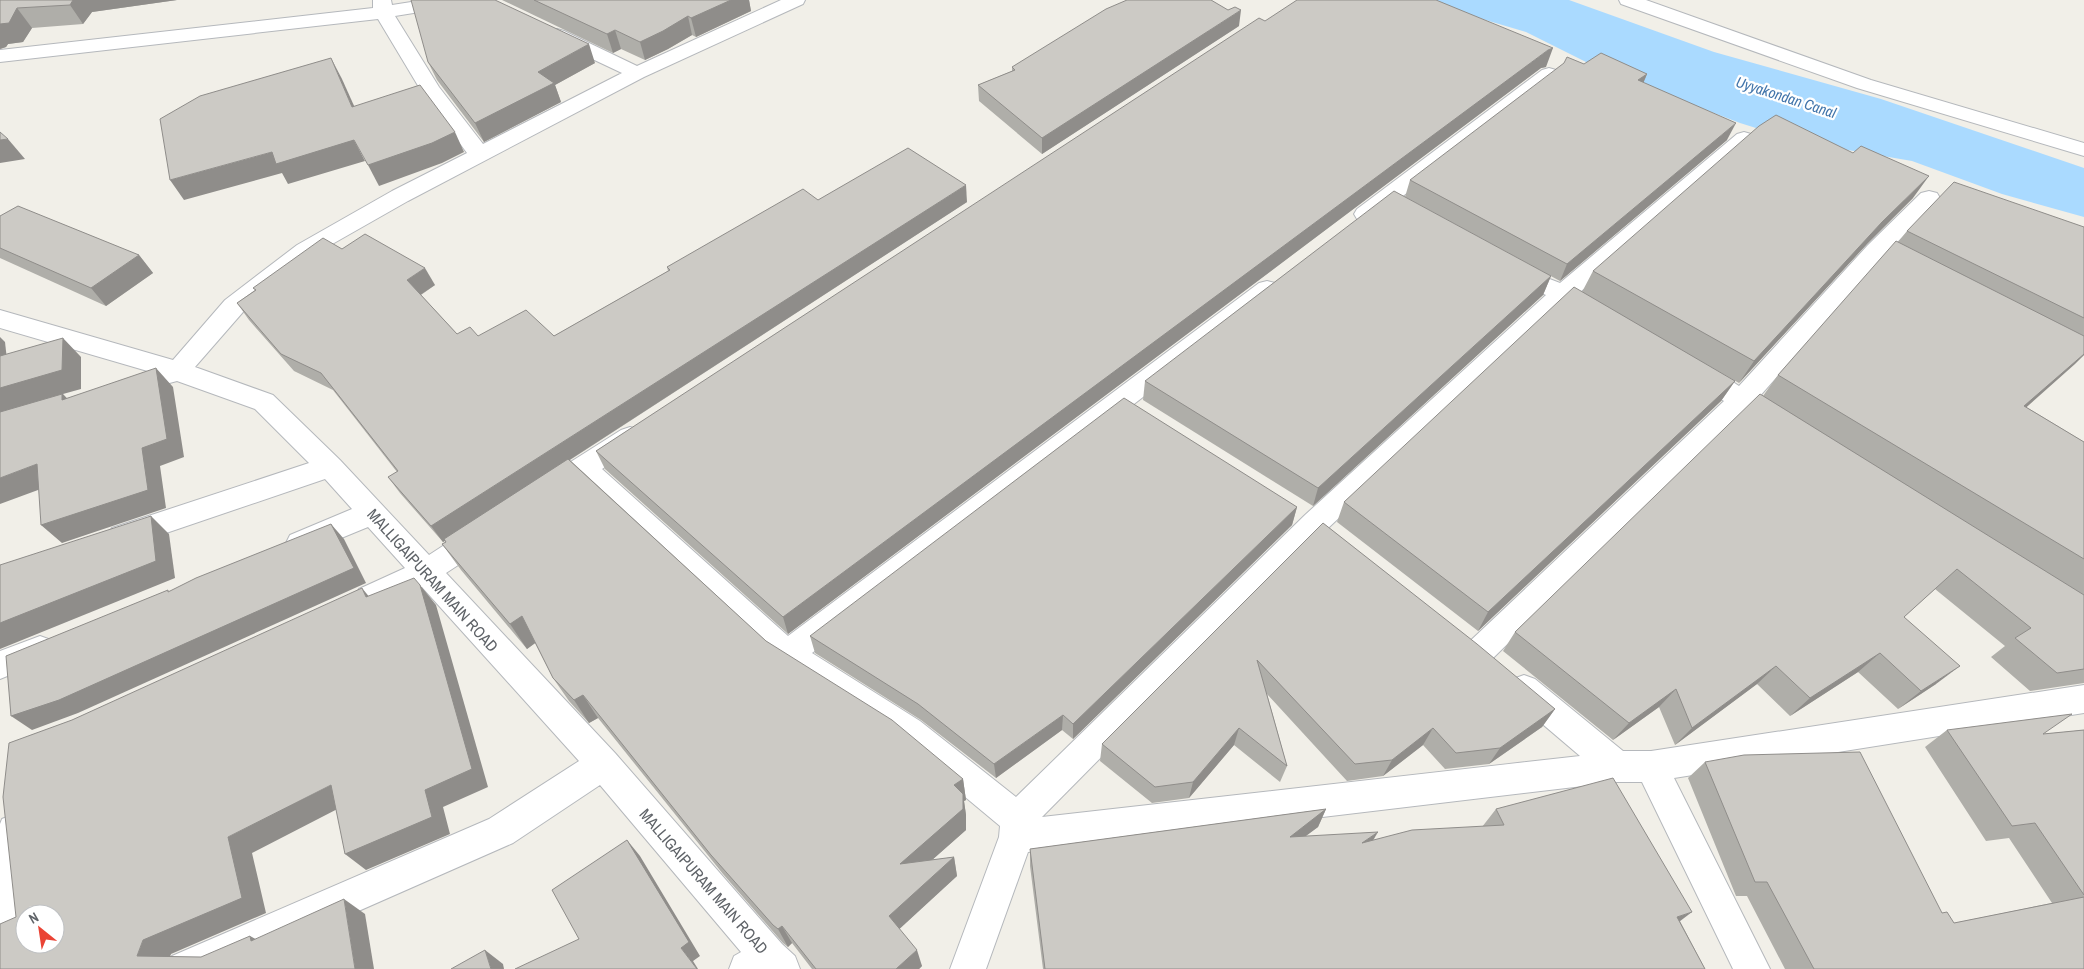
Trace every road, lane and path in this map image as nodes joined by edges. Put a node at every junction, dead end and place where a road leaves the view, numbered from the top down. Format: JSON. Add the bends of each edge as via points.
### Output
{"nodes":[{"id":1,"x":457,"y":0,"type":"edge"},
{"id":2,"x":796,"y":0,"type":"edge"},
{"id":3,"x":1628,"y":0,"type":"edge"},
{"id":4,"x":751,"y":3,"type":"dead end"},
{"id":5,"x":382,"y":6,"type":"edge"},
{"id":6,"x":773,"y":11,"type":"junction"},
{"id":7,"x":543,"y":28,"type":"edge"},
{"id":8,"x":0,"y":56,"type":"edge"},
{"id":9,"x":637,"y":72,"type":"junction"},
{"id":10,"x":1549,"y":74,"type":"edge"},
{"id":11,"x":1744,"y":138,"type":"edge"},
{"id":12,"x":2084,"y":150,"type":"edge"},
{"id":13,"x":480,"y":155,"type":"junction"},
{"id":14,"x":1929,"y":198,"type":"dead end"},
{"id":15,"x":1347,"y":228,"type":"edge"},
{"id":16,"x":1284,"y":275,"type":"edge"},
{"id":17,"x":1529,"y":276,"type":"edge"},
{"id":18,"x":1562,"y":294,"type":"junction"},
{"id":19,"x":0,"y":319,"type":"edge"},
{"id":20,"x":1622,"y":329,"type":"edge"},
{"id":21,"x":1674,"y":359,"type":"edge"},
{"id":22,"x":178,"y":370,"type":"junction"},
{"id":23,"x":140,"y":382,"type":"edge"},
{"id":24,"x":1742,"y":399,"type":"junction"},
{"id":25,"x":1120,"y":400,"type":"junction"},
{"id":26,"x":1145,"y":415,"type":"edge"},
{"id":27,"x":649,"y":425,"type":"edge"},
{"id":28,"x":1801,"y":436,"type":"edge"},
{"id":29,"x":330,"y":467,"type":"junction"},
{"id":30,"x":583,"y":468,"type":"junction"},
{"id":31,"x":525,"y":506,"type":"edge"},
{"id":32,"x":372,"y":513,"type":"junction"},
{"id":33,"x":1303,"y":516,"type":"junction"},
{"id":34,"x":500,"y":523,"type":"edge"},
{"id":35,"x":1338,"y":542,"type":"edge"},
{"id":36,"x":94,"y":545,"type":"edge"},
{"id":37,"x":272,"y":554,"type":"edge"},
{"id":38,"x":425,"y":572,"type":"junction"},
{"id":39,"x":345,"y":609,"type":"edge"},
{"id":40,"x":1456,"y":634,"type":"edge"},
{"id":41,"x":64,"y":639,"type":"edge"},
{"id":42,"x":1479,"y":652,"type":"junction"},
{"id":43,"x":788,"y":654,"type":"junction"},
{"id":44,"x":0,"y":665,"type":"edge"},
{"id":45,"x":2084,"y":700,"type":"edge"},
{"id":46,"x":603,"y":764,"type":"junction"},
{"id":47,"x":1651,"y":766,"type":"junction"},
{"id":48,"x":1617,"y":767,"type":"junction"},
{"id":49,"x":16,"y":806,"type":"edge"},
{"id":50,"x":1016,"y":828,"type":"junction"},
{"id":51,"x":766,"y":965,"type":"edge"},
{"id":52,"x":4,"y":969,"type":"edge"},
{"id":53,"x":185,"y":969,"type":"edge"},
{"id":54,"x":968,"y":969,"type":"edge"},
{"id":55,"x":1752,"y":969,"type":"edge"}],
"edges":[{"from":1,"to":5,"type":"street"},
{"from":2,"to":6,"type":"street"},
{"from":3,"to":12,"type":"street","via":[[1864,84]]},
{"from":4,"to":6,"type":"street"},
{"from":5,"to":8,"type":"street"},
{"from":5,"to":13,"type":"street","via":[[430,89]]},
{"from":6,"to":9,"type":"street"},
{"from":7,"to":9,"type":"street"},
{"from":9,"to":13,"type":"street"},
{"from":10,"to":15,"type":"street","via":[[1394,203]]},
{"from":11,"to":18,"type":"street"},
{"from":13,"to":22,"type":"street","via":[[305,250],[234,306]]},
{"from":14,"to":24,"type":"street","via":[[1885,255]]},
{"from":16,"to":25,"type":"street"},
{"from":17,"to":18,"type":"street"},
{"from":18,"to":20,"type":"street"},
{"from":18,"to":33,"type":"street"},
{"from":19,"to":22,"type":"street","name":"MALLIGAIPURAM MAIN ROAD"},
{"from":21,"to":24,"type":"street"},
{"from":22,"to":23,"type":"street"},
{"from":22,"to":29,"type":"street","name":"MALLIGAIPURAM MAIN ROAD","via":[[264,402]]},
{"from":24,"to":28,"type":"street"},
{"from":24,"to":42,"type":"street"},
{"from":25,"to":26,"type":"street"},
{"from":25,"to":43,"type":"street"},
{"from":27,"to":30,"type":"street"},
{"from":29,"to":32,"type":"street","name":"MALLIGAIPURAM MAIN ROAD"},
{"from":29,"to":36,"type":"street"},
{"from":30,"to":31,"type":"street"},
{"from":30,"to":43,"type":"street"},
{"from":32,"to":37,"type":"street"},
{"from":32,"to":38,"type":"street","name":"MALLIGAIPURAM MAIN ROAD"},
{"from":33,"to":35,"type":"street"},
{"from":33,"to":50,"type":"street"},
{"from":34,"to":38,"type":"street"},
{"from":38,"to":39,"type":"street"},
{"from":38,"to":46,"type":"street","name":"MALLIGAIPURAM MAIN ROAD"},
{"from":40,"to":42,"type":"street"},
{"from":41,"to":44,"type":"street"},
{"from":42,"to":48,"type":"street"},
{"from":43,"to":50,"type":"street","via":[[908,731]]},
{"from":45,"to":47,"type":"street"},
{"from":46,"to":51,"type":"street","name":"MALLIGAIPURAM MAIN ROAD"},
{"from":46,"to":53,"type":"street","via":[[501,831]]},
{"from":47,"to":48,"type":"street"},
{"from":47,"to":55,"type":"street"},
{"from":48,"to":50,"type":"street"},
{"from":49,"to":52,"type":"street"},
{"from":50,"to":54,"type":"street"}]}
